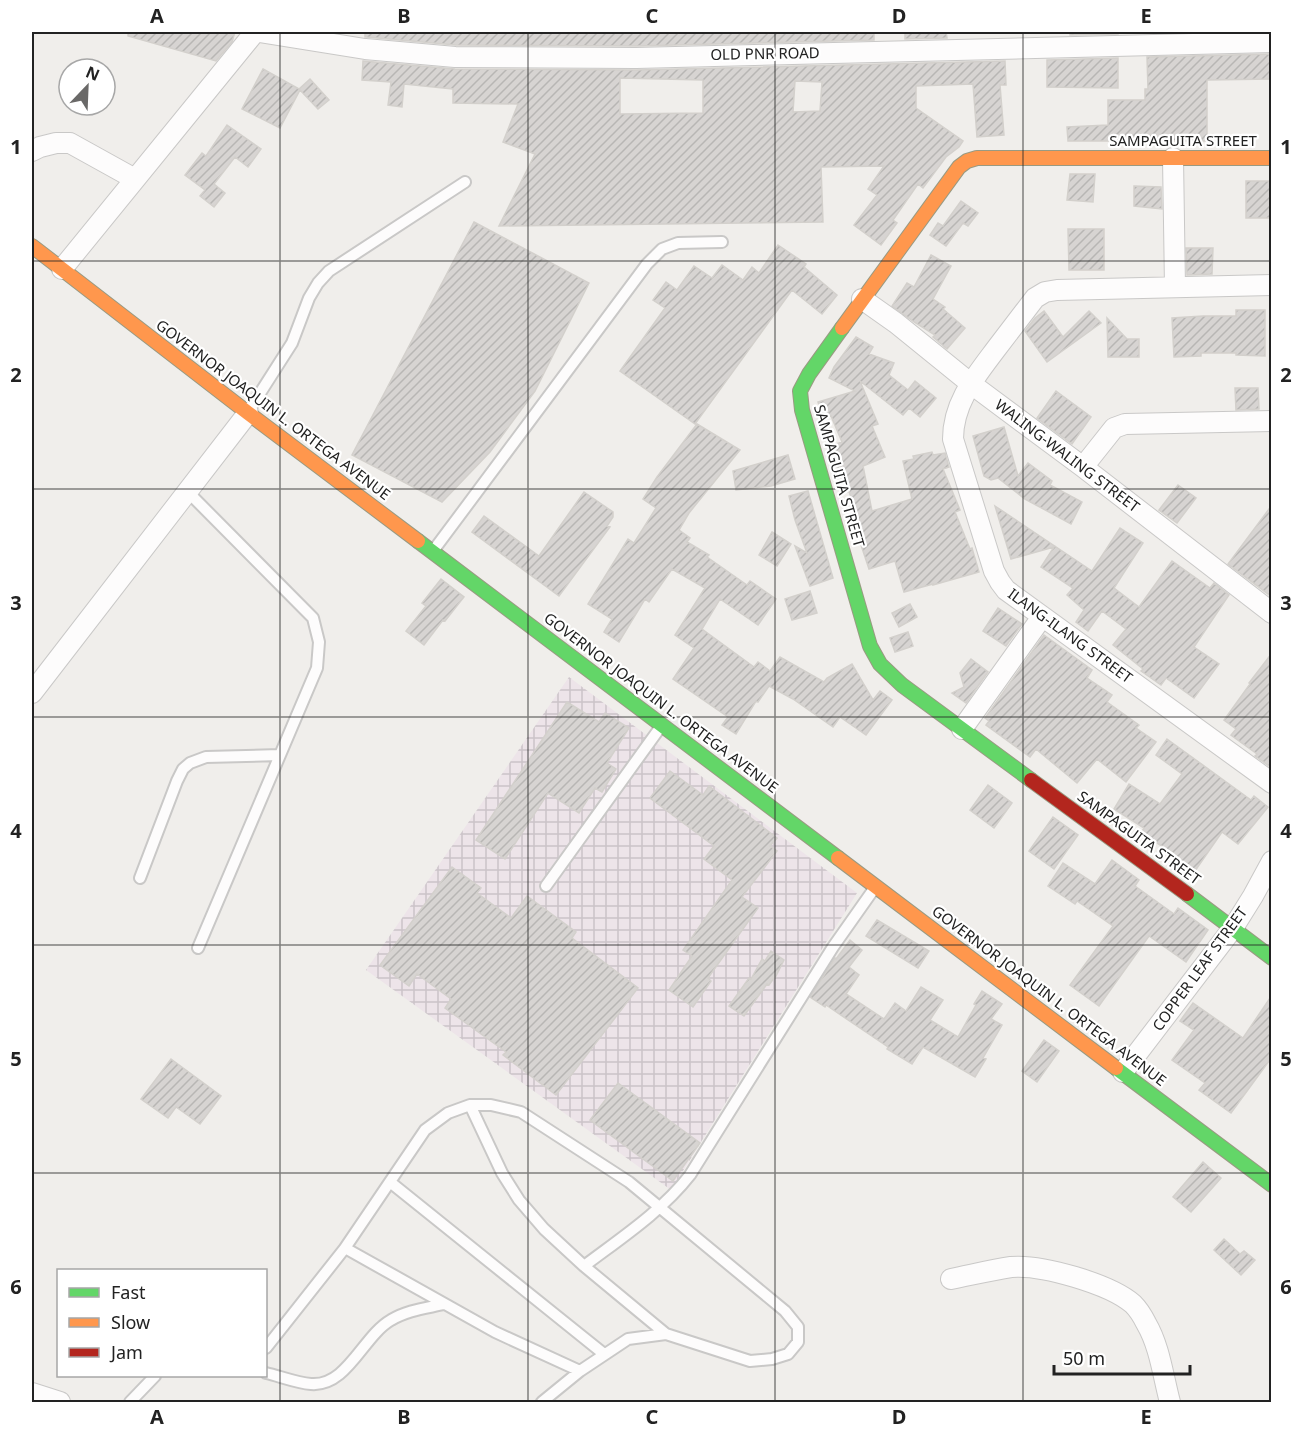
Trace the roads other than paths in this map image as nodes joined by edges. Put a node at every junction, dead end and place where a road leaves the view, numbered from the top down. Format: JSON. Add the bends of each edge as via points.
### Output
{"nodes":[{"id":1,"x":257,"y":32,"type":"edge"},
{"id":2,"x":1272,"y":42,"type":"edge"},
{"id":3,"x":32,"y":151,"type":"edge"},
{"id":4,"x":1173,"y":158,"type":"junction"},
{"id":5,"x":1272,"y":158,"type":"edge"},
{"id":6,"x":135,"y":179,"type":"junction"},
{"id":7,"x":465,"y":182,"type":"dead end"},
{"id":8,"x":722,"y":242,"type":"dead end"},
{"id":9,"x":32,"y":246,"type":"edge"},
{"id":10,"x":62,"y":269,"type":"junction"},
{"id":11,"x":1272,"y":285,"type":"edge"},
{"id":12,"x":1175,"y":287,"type":"junction"},
{"id":13,"x":862,"y":299,"type":"junction"},
{"id":14,"x":970,"y":383,"type":"junction"},
{"id":15,"x":248,"y":413,"type":"junction"},
{"id":16,"x":1272,"y":421,"type":"edge"},
{"id":17,"x":1083,"y":467,"type":"junction"},
{"id":18,"x":187,"y":491,"type":"junction"},
{"id":19,"x":432,"y":552,"type":"junction"},
{"id":20,"x":1272,"y":613,"type":"edge"},
{"id":21,"x":1042,"y":617,"type":"junction"},
{"id":22,"x":32,"y":693,"type":"edge"},
{"id":23,"x":662,"y":724,"type":"junction"},
{"id":24,"x":962,"y":729,"type":"junction"},
{"id":25,"x":280,"y":755,"type":"junction"},
{"id":26,"x":1272,"y":783,"type":"edge"},
{"id":27,"x":1272,"y":861,"type":"edge"},
{"id":28,"x":140,"y":878,"type":"dead end"},
{"id":29,"x":546,"y":886,"type":"dead end"},
{"id":30,"x":876,"y":886,"type":"junction"},
{"id":31,"x":1233,"y":928,"type":"junction"},
{"id":32,"x":198,"y":948,"type":"dead end"},
{"id":33,"x":1272,"y":958,"type":"edge"},
{"id":34,"x":1123,"y":1072,"type":"junction"},
{"id":35,"x":470,"y":1105,"type":"junction"},
{"id":36,"x":390,"y":1182,"type":"junction"},
{"id":37,"x":1272,"y":1185,"type":"edge"},
{"id":38,"x":660,"y":1208,"type":"junction"},
{"id":39,"x":345,"y":1248,"type":"junction"},
{"id":40,"x":584,"y":1266,"type":"junction"},
{"id":41,"x":951,"y":1279,"type":"dead end"},
{"id":42,"x":444,"y":1304,"type":"junction"},
{"id":43,"x":666,"y":1334,"type":"junction"},
{"id":44,"x":267,"y":1347,"type":"edge"},
{"id":45,"x":604,"y":1354,"type":"junction"},
{"id":46,"x":580,"y":1371,"type":"junction"},
{"id":47,"x":267,"y":1373,"type":"edge"},
{"id":48,"x":154,"y":1377,"type":"edge"},
{"id":49,"x":32,"y":1393,"type":"edge"},
{"id":50,"x":60,"y":1402,"type":"edge"},
{"id":51,"x":130,"y":1402,"type":"edge"},
{"id":52,"x":543,"y":1402,"type":"edge"},
{"id":53,"x":1170,"y":1402,"type":"edge"}],
"edges":[{"from":1,"to":2,"type":"street","name":"OLD PNR ROAD","via":[[365,49],[454,57],[636,58]]},
{"from":1,"to":6,"type":"street"},
{"from":3,"to":6,"type":"street","via":[[70,143]]},
{"from":4,"to":5,"type":"street","name":"SAMPAGUITA STREET"},
{"from":4,"to":12,"type":"street"},
{"from":4,"to":13,"type":"street","name":"SAMPAGUITA STREET","via":[[968,161],[959,167]]},
{"from":6,"to":10,"type":"street"},
{"from":7,"to":15,"type":"lane","via":[[329,271],[309,298],[292,343]]},
{"from":8,"to":19,"type":"lane","via":[[678,243],[662,249],[647,264]]},
{"from":9,"to":10,"type":"street","name":"GOVERNOR JOAQUIN L. ORTEGA AVENUE"},
{"from":10,"to":15,"type":"street","name":"GOVERNOR JOAQUIN L. ORTEGA AVENUE"},
{"from":11,"to":12,"type":"street","name":"ILANG-ILANG STREET"},
{"from":12,"to":14,"type":"street","name":"ILANG-ILANG STREET","via":[[1045,292],[1035,298]]},
{"from":13,"to":14,"type":"street","name":"WALING-WALING STREET"},
{"from":13,"to":24,"type":"street","name":"SAMPAGUITA STREET","via":[[809,374],[800,391],[802,410],[870,646],[880,664],[902,685]]},
{"from":14,"to":17,"type":"street","name":"WALING-WALING STREET"},
{"from":14,"to":21,"type":"street","name":"ILANG-ILANG STREET","via":[[956,415],[953,439],[997,577],[1006,590]]},
{"from":15,"to":18,"type":"street"},
{"from":15,"to":19,"type":"street","name":"GOVERNOR JOAQUIN L. ORTEGA AVENUE"},
{"from":16,"to":17,"type":"street","via":[[1125,424],[1114,429]]},
{"from":17,"to":20,"type":"street","name":"WALING-WALING STREET"},
{"from":18,"to":22,"type":"street"},
{"from":18,"to":25,"type":"lane","via":[[313,618],[319,642],[317,668]]},
{"from":19,"to":23,"type":"street","name":"GOVERNOR JOAQUIN L. ORTEGA AVENUE"},
{"from":21,"to":24,"type":"street"},
{"from":21,"to":26,"type":"street","name":"ILANG-ILANG STREET"},
{"from":23,"to":29,"type":"lane"},
{"from":23,"to":30,"type":"street","name":"GOVERNOR JOAQUIN L. ORTEGA AVENUE"},
{"from":24,"to":31,"type":"street","name":"SAMPAGUITA STREET"},
{"from":25,"to":28,"type":"lane","via":[[206,757],[183,769]]},
{"from":25,"to":32,"type":"lane"},
{"from":27,"to":31,"type":"street","name":"COPPER LEAF STREET"},
{"from":30,"to":34,"type":"street","name":"GOVERNOR JOAQUIN L. ORTEGA AVENUE"},
{"from":30,"to":38,"type":"lane","via":[[833,947],[690,1175]]},
{"from":31,"to":33,"type":"street","name":"SAMPAGUITA STREET"},
{"from":31,"to":34,"type":"street","name":"COPPER LEAF STREET"},
{"from":34,"to":37,"type":"street","name":"GOVERNOR JOAQUIN L. ORTEGA AVENUE"},
{"from":35,"to":36,"type":"lane","via":[[447,1113],[425,1130]]},
{"from":35,"to":38,"type":"lane","via":[[521,1112],[629,1182]]},
{"from":35,"to":40,"type":"lane","via":[[519,1200]]},
{"from":36,"to":39,"type":"lane"},
{"from":36,"to":45,"type":"lane"},
{"from":38,"to":40,"type":"lane"},
{"from":38,"to":43,"type":"lane","via":[[785,1311],[798,1327],[798,1342],[788,1354],[750,1361]]},
{"from":39,"to":42,"type":"lane"},
{"from":39,"to":44,"type":"lane"},
{"from":40,"to":43,"type":"lane"},
{"from":41,"to":53,"type":"street","via":[[1011,1267],[1037,1268],[1116,1292],[1134,1305],[1155,1340]]},
{"from":42,"to":46,"type":"lane"},
{"from":42,"to":47,"type":"lane","via":[[392,1319],[338,1376],[326,1382],[311,1384]]},
{"from":43,"to":45,"type":"lane","via":[[628,1339]]},
{"from":45,"to":46,"type":"lane"},
{"from":46,"to":52,"type":"lane"},
{"from":48,"to":51,"type":"lane"},
{"from":49,"to":50,"type":"street"}]}
